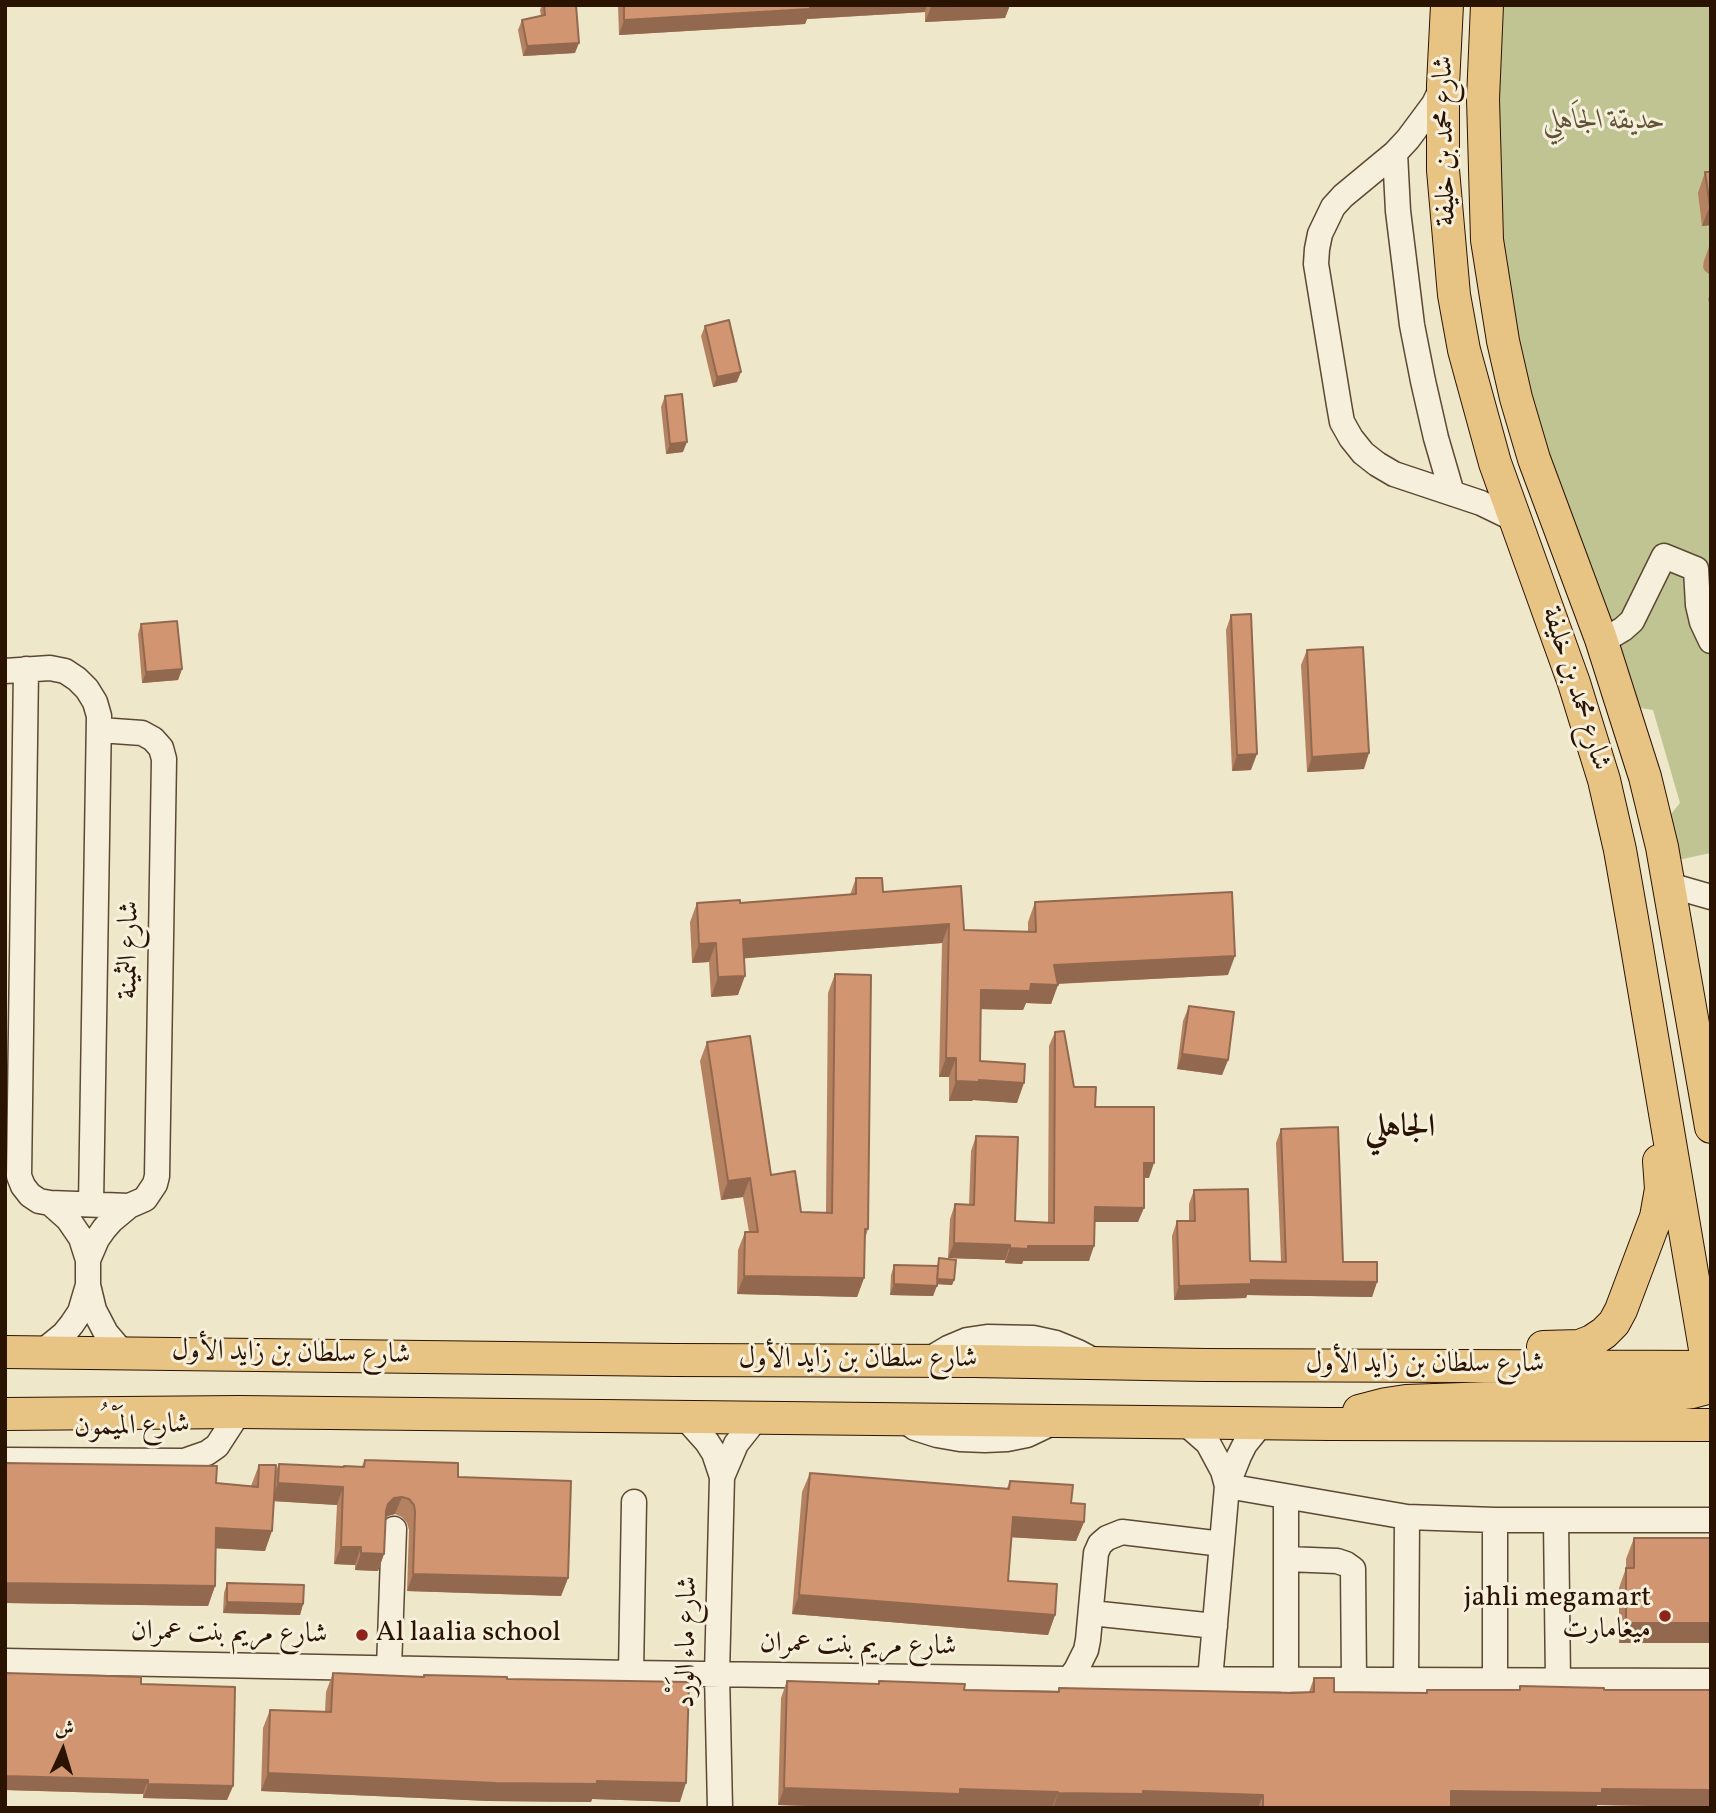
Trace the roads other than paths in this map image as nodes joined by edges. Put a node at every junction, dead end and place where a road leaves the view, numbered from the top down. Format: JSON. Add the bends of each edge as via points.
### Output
{"nodes":[{"id":1,"x":1447,"y":5,"type":"edge"},
{"id":2,"x":1487,"y":5,"type":"edge"},
{"id":3,"x":1443,"y":85,"type":"junction"},
{"id":4,"x":1395,"y":153,"type":"junction"},
{"id":5,"x":1452,"y":493,"type":"junction"},
{"id":6,"x":1514,"y":519,"type":"junction"},
{"id":7,"x":1601,"y":639,"type":"junction"},
{"id":8,"x":1711,"y":641,"type":"edge"},
{"id":9,"x":16,"y":670,"type":"edge"},
{"id":10,"x":100,"y":730,"type":"junction"},
{"id":11,"x":1669,"y":886,"type":"junction"},
{"id":12,"x":1711,"y":897,"type":"edge"},
{"id":13,"x":1695,"y":1036,"type":"junction"},
{"id":14,"x":1652,"y":1038,"type":"junction"},
{"id":15,"x":1711,"y":1077,"type":"edge"},
{"id":16,"x":1711,"y":1128,"type":"edge"},
{"id":17,"x":50,"y":1203,"type":"junction"},
{"id":18,"x":91,"y":1205,"type":"junction"},
{"id":19,"x":129,"y":1206,"type":"junction"},
{"id":20,"x":88,"y":1260,"type":"junction"},
{"id":21,"x":88,"y":1285,"type":"junction"},
{"id":22,"x":5,"y":1352,"type":"edge"},
{"id":23,"x":42,"y":1352,"type":"junction"},
{"id":24,"x":122,"y":1353,"type":"junction"},
{"id":25,"x":1438,"y":1365,"type":"junction"},
{"id":26,"x":1710,"y":1374,"type":"edge"},
{"id":27,"x":239,"y":1412,"type":"junction"},
{"id":28,"x":5,"y":1414,"type":"edge"},
{"id":29,"x":680,"y":1416,"type":"junction"},
{"id":30,"x":761,"y":1417,"type":"junction"},
{"id":31,"x":1184,"y":1422,"type":"junction"},
{"id":32,"x":1262,"y":1423,"type":"junction"},
{"id":33,"x":1329,"y":1424,"type":"junction"},
{"id":34,"x":1711,"y":1425,"type":"edge"},
{"id":35,"x":5,"y":1460,"type":"edge"},
{"id":36,"x":722,"y":1477,"type":"junction"},
{"id":37,"x":1227,"y":1486,"type":"junction"},
{"id":38,"x":1286,"y":1497,"type":"junction"},
{"id":39,"x":634,"y":1502,"type":"dead end"},
{"id":40,"x":1407,"y":1517,"type":"junction"},
{"id":41,"x":1495,"y":1520,"type":"junction"},
{"id":42,"x":1556,"y":1520,"type":"junction"},
{"id":43,"x":1711,"y":1520,"type":"edge"},
{"id":44,"x":394,"y":1529,"type":"dead end"},
{"id":45,"x":1222,"y":1544,"type":"junction"},
{"id":46,"x":1286,"y":1559,"type":"junction"},
{"id":47,"x":1091,"y":1613,"type":"junction"},
{"id":48,"x":1215,"y":1626,"type":"junction"},
{"id":49,"x":5,"y":1661,"type":"edge"},
{"id":50,"x":389,"y":1668,"type":"junction"},
{"id":51,"x":631,"y":1673,"type":"junction"},
{"id":52,"x":717,"y":1674,"type":"junction"},
{"id":53,"x":1069,"y":1679,"type":"junction"},
{"id":54,"x":1210,"y":1680,"type":"junction"},
{"id":55,"x":1286,"y":1681,"type":"junction"},
{"id":56,"x":1354,"y":1681,"type":"junction"},
{"id":57,"x":1406,"y":1681,"type":"junction"},
{"id":58,"x":1494,"y":1681,"type":"junction"},
{"id":59,"x":1558,"y":1681,"type":"junction"},
{"id":60,"x":1711,"y":1682,"type":"edge"},
{"id":61,"x":720,"y":1808,"type":"edge"}],
"edges":[{"from":1,"to":3,"type":"main road","name":"شارع محمد بن خليفة"},
{"from":2,"to":7,"type":"main road","name":"شارع محمد بن خليفة","via":[[1483,99],[1487,240],[1503,341],[1534,459]]},
{"from":3,"to":4,"type":"street","via":[[1422,122]]},
{"from":3,"to":6,"type":"main road","name":"شارع محمد بن خليفة","via":[[1443,170],[1454,295],[1479,408]]},
{"from":4,"to":5,"type":"street","via":[[1412,325]]},
{"from":4,"to":5,"type":"street","via":[[1343,196],[1320,234],[1316,264],[1339,405],[1351,438],[1377,464]]},
{"from":5,"to":6,"type":"street"},
{"from":6,"to":14,"type":"main road","name":"شارع محمد بن خليفة","via":[[1604,780]]},
{"from":7,"to":8,"type":"street","via":[[1632,621],[1664,556],[1696,569],[1698,605]]},
{"from":7,"to":11,"type":"main road","name":"شارع محمد بن خليفة","via":[[1644,777]]},
{"from":9,"to":10,"type":"street","name":"شارع الثمينة","via":[[50,668],[77,679],[95,702]]},
{"from":9,"to":17,"type":"street","name":"شارع الثمينة","via":[[19,1175],[30,1195]]},
{"from":10,"to":18,"type":"street","name":"شارع الثمينة"},
{"from":10,"to":19,"type":"street","name":"شارع الثمينة","via":[[142,733],[153,739],[164,759],[157,1176],[145,1199]]},
{"from":11,"to":12,"type":"street"},
{"from":11,"to":13,"type":"main road","name":"شارع محمد بن خليفة"},
{"from":13,"to":15,"type":"main road"},
{"from":13,"to":16,"type":"main road","name":"شارع محمد بن خليفة"},
{"from":14,"to":25,"type":"main road","via":[[1651,1103],[1661,1189],[1656,1217],[1614,1323],[1579,1346],[1512,1349]]},
{"from":14,"to":26,"type":"main road","name":"شارع محمد بن خليفة"},
{"from":17,"to":18,"type":"street"},
{"from":17,"to":20,"type":"street","name":"شارع الثمينة","via":[[75,1228]]},
{"from":18,"to":19,"type":"street"},
{"from":19,"to":20,"type":"street","name":"شارع الثمينة","via":[[104,1229]]},
{"from":20,"to":21,"type":"street","name":"شارع الثمينة"},
{"from":21,"to":23,"type":"street","name":"شارع الثمينة","via":[[72,1324]]},
{"from":21,"to":24,"type":"street","name":"شارع الثمينة","via":[[99,1322]]},
{"from":22,"to":23,"type":"main road","name":"شارع سلطان بن زايد الأول"},
{"from":23,"to":24,"type":"main road","name":"شارع سلطان بن زايد الأول"},
{"from":24,"to":25,"type":"main road","name":"شارع سلطان بن زايد الأول"},
{"from":25,"to":26,"type":"main road","name":"شارع سلطان بن زايد الأول"},
{"from":26,"to":33,"type":"main road","via":[[1692,1392],[1406,1401],[1366,1409]]},
{"from":27,"to":28,"type":"main road","name":"شارع سلطان بن زايد الأول"},
{"from":27,"to":29,"type":"main road","name":"شارع سلطان بن زايد الأول"},
{"from":27,"to":35,"type":"street","name":"شارع المَيْمُون","via":[[217,1446],[184,1461]]},
{"from":29,"to":30,"type":"main road","name":"شارع سلطان بن زايد الأول"},
{"from":29,"to":36,"type":"street","name":"شارع ماء الوَرْد","via":[[707,1442]]},
{"from":30,"to":31,"type":"main road","name":"شارع سلطان بن زايد الأول"},
{"from":30,"to":36,"type":"street","name":"شارع ماء الوَرْد","via":[[736,1444]]},
{"from":31,"to":32,"type":"main road","name":"شارع سلطان بن زايد الأول"},
{"from":31,"to":37,"type":"street","via":[[1208,1443]]},
{"from":32,"to":33,"type":"main road","name":"شارع سلطان بن زايد الأول"},
{"from":32,"to":37,"type":"street","via":[[1245,1444]]},
{"from":33,"to":34,"type":"main road","name":"شارع سلطان بن زايد الأول"},
{"from":36,"to":52,"type":"street","name":"شارع ماء الوَرْد"},
{"from":37,"to":38,"type":"street"},
{"from":37,"to":45,"type":"street"},
{"from":38,"to":40,"type":"street"},
{"from":38,"to":46,"type":"street"},
{"from":39,"to":51,"type":"street"},
{"from":40,"to":41,"type":"street"},
{"from":40,"to":57,"type":"street"},
{"from":41,"to":42,"type":"street"},
{"from":41,"to":58,"type":"street"},
{"from":42,"to":43,"type":"street"},
{"from":42,"to":59,"type":"street"},
{"from":44,"to":50,"type":"street"},
{"from":45,"to":47,"type":"street","via":[[1122,1532],[1107,1538],[1096,1553]]},
{"from":45,"to":48,"type":"street"},
{"from":46,"to":55,"type":"street"},
{"from":46,"to":56,"type":"street","via":[[1337,1561],[1353,1569]]},
{"from":47,"to":48,"type":"street"},
{"from":47,"to":53,"type":"street","via":[[1086,1650]]},
{"from":48,"to":54,"type":"street"},
{"from":49,"to":50,"type":"street","name":"شارع مريم بنت عمران"},
{"from":50,"to":51,"type":"street","name":"شارع مريم بنت عمران"},
{"from":51,"to":52,"type":"street","name":"شارع مريم بنت عمران"},
{"from":52,"to":53,"type":"street","name":"شارع مريم بنت عمران"},
{"from":52,"to":61,"type":"street","name":"شارع ماء الوَرْد"},
{"from":53,"to":54,"type":"street","name":"شارع مريم بنت عمران"},
{"from":54,"to":55,"type":"street","name":"شارع مريم بنت عمران"},
{"from":55,"to":56,"type":"street","name":"شارع مريم بنت عمران"},
{"from":56,"to":57,"type":"street","name":"شارع مريم بنت عمران"},
{"from":57,"to":58,"type":"street","name":"شارع مريم بنت عمران"},
{"from":58,"to":59,"type":"street","name":"شارع مريم بنت عمران"},
{"from":59,"to":60,"type":"street","name":"شارع مريم بنت عمران"}]}
